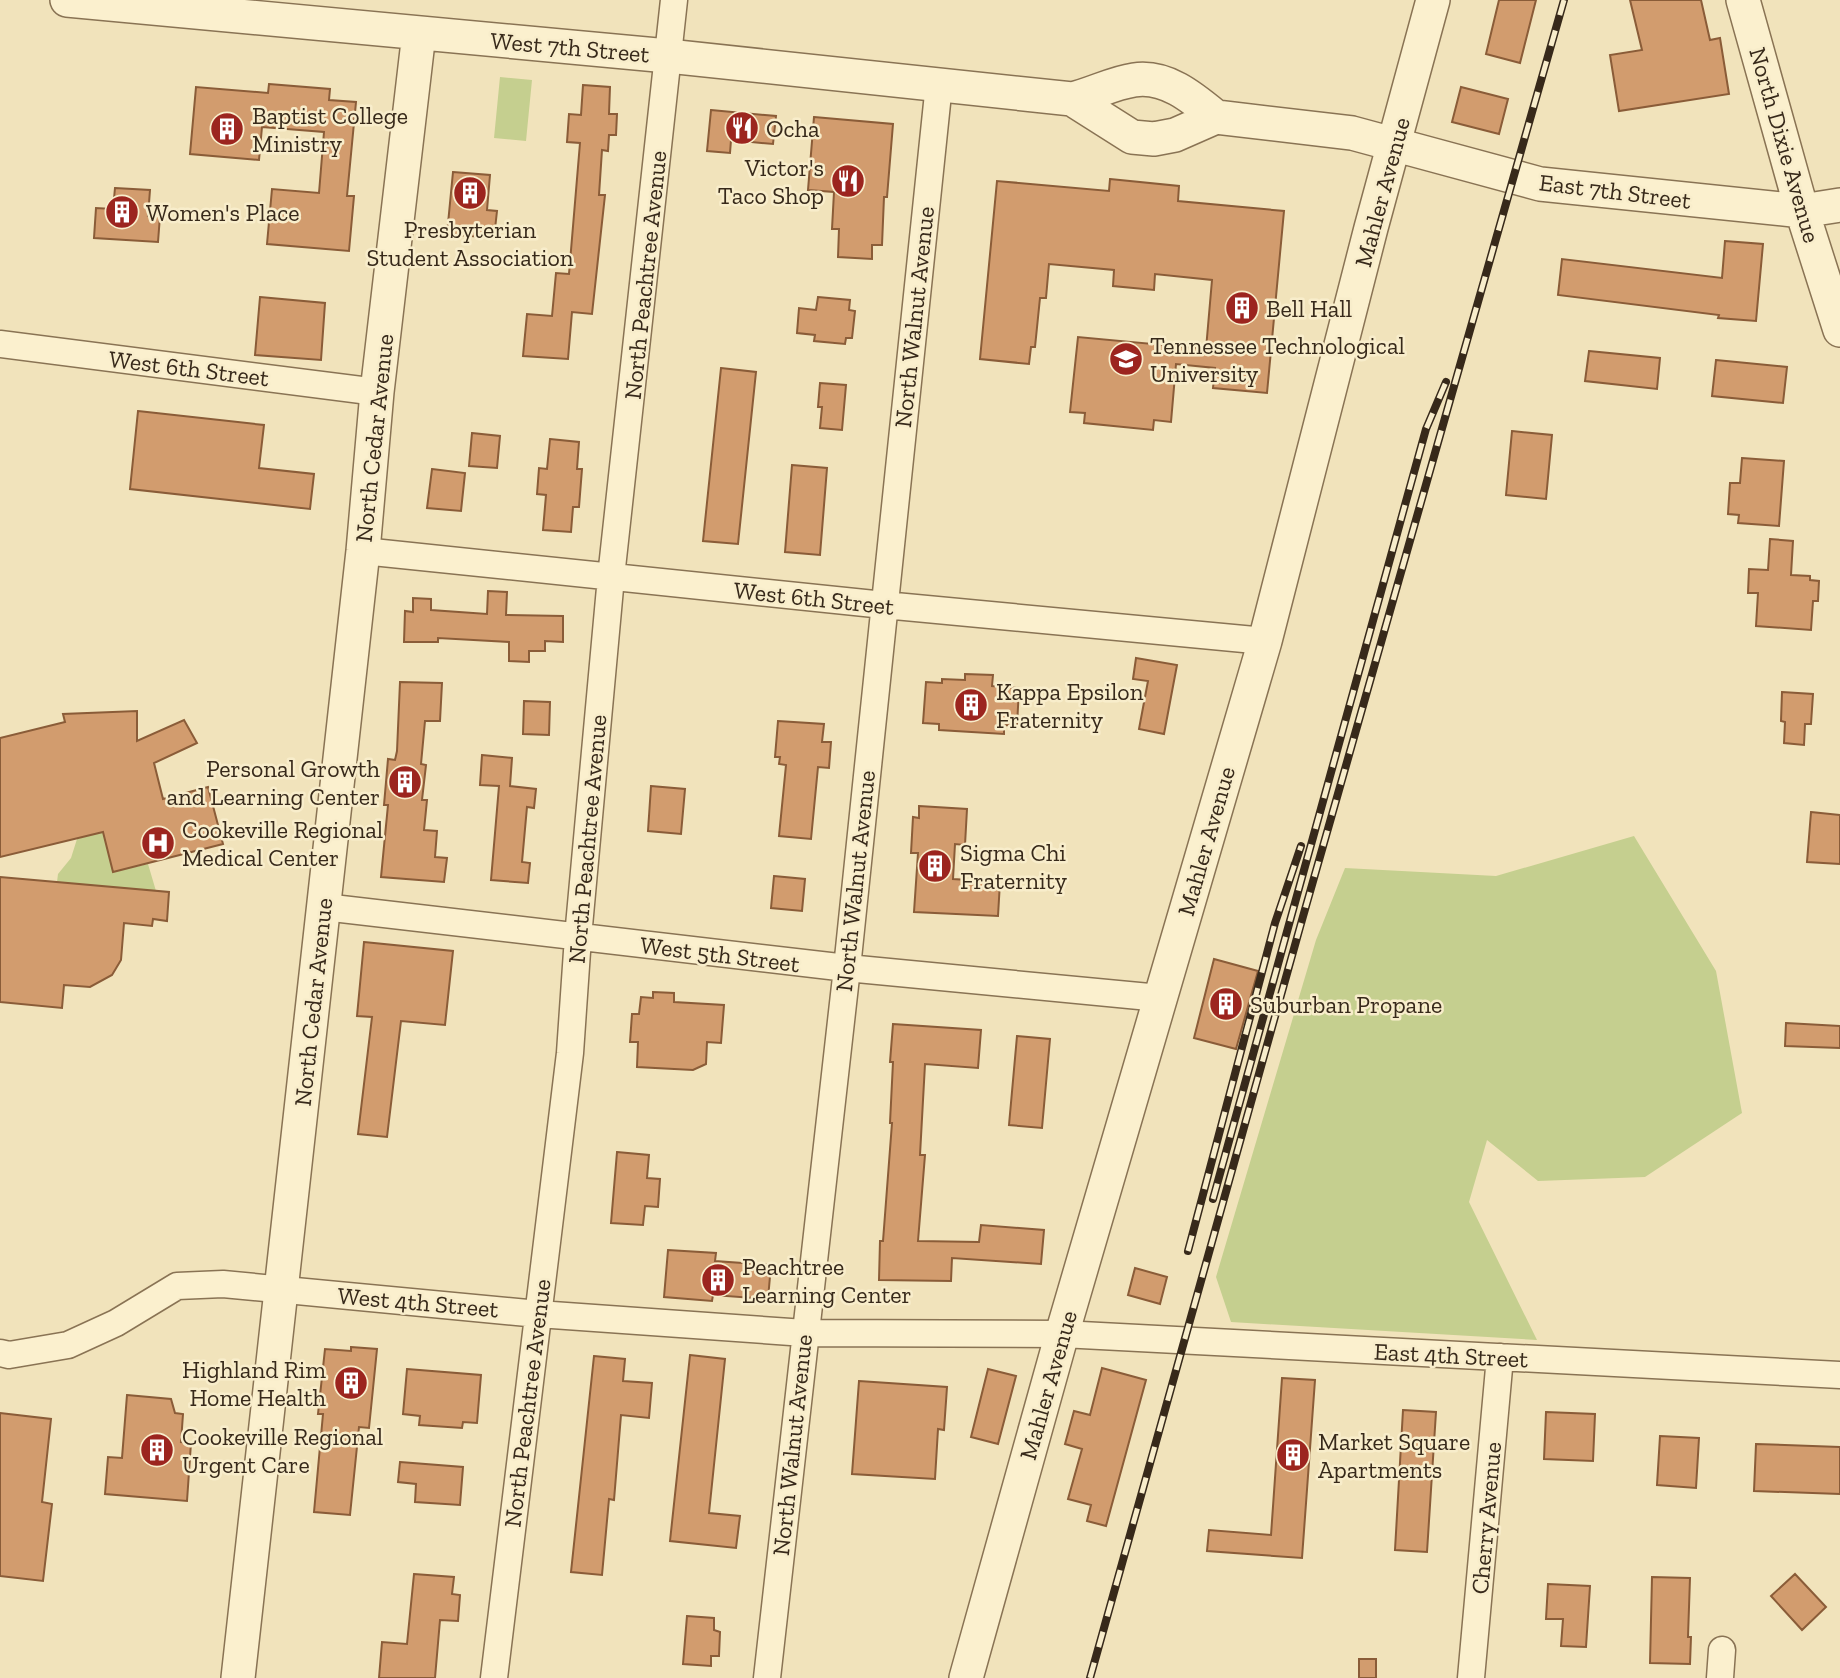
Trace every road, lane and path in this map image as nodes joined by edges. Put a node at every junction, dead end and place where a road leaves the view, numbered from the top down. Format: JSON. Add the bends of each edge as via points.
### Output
{"nodes":[{"id":1,"x":67,"y":0,"type":"edge"},
{"id":2,"x":674,"y":0,"type":"edge"},
{"id":3,"x":1433,"y":0,"type":"edge"},
{"id":4,"x":1744,"y":0,"type":"edge"},
{"id":5,"x":419,"y":33,"type":"junction"},
{"id":6,"x":668,"y":56,"type":"junction"},
{"id":7,"x":939,"y":84,"type":"junction"},
{"id":8,"x":1072,"y":99,"type":"junction"},
{"id":9,"x":1216,"y":117,"type":"junction"},
{"id":10,"x":1395,"y":143,"type":"junction"},
{"id":11,"x":1840,"y":205,"type":"edge"},
{"id":12,"x":1802,"y":211,"type":"junction"},
{"id":13,"x":1840,"y":330,"type":"edge"},
{"id":14,"x":0,"y":344,"type":"edge"},
{"id":15,"x":377,"y":392,"type":"junction"},
{"id":16,"x":363,"y":551,"type":"junction"},
{"id":17,"x":611,"y":577,"type":"junction"},
{"id":18,"x":884,"y":606,"type":"junction"},
{"id":19,"x":1265,"y":640,"type":"junction"},
{"id":20,"x":324,"y":907,"type":"junction"},
{"id":21,"x":578,"y":937,"type":"junction"},
{"id":22,"x":847,"y":968,"type":"junction"},
{"id":23,"x":1160,"y":998,"type":"junction"},
{"id":24,"x":281,"y":1289,"type":"junction"},
{"id":25,"x":538,"y":1314,"type":"junction"},
{"id":26,"x":805,"y":1333,"type":"junction"},
{"id":27,"x":1062,"y":1334,"type":"junction"},
{"id":28,"x":0,"y":1353,"type":"edge"},
{"id":29,"x":1500,"y":1357,"type":"junction"},
{"id":30,"x":1840,"y":1375,"type":"edge"},
{"id":31,"x":1722,"y":1650,"type":"dead end"},
{"id":32,"x":237,"y":1678,"type":"edge"},
{"id":33,"x":494,"y":1678,"type":"edge"},
{"id":34,"x":767,"y":1678,"type":"edge"},
{"id":35,"x":966,"y":1678,"type":"edge"},
{"id":36,"x":1471,"y":1678,"type":"edge"},
{"id":37,"x":1720,"y":1678,"type":"edge"}],
"edges":[{"from":1,"to":5,"type":"street","name":"West 7th Street"},
{"from":2,"to":6,"type":"street","name":"North Peachtree Avenue"},
{"from":3,"to":10,"type":"street","name":"Mahler Avenue"},
{"from":4,"to":12,"type":"street","name":"North Dixie Avenue"},
{"from":5,"to":6,"type":"street","name":"West 7th Street"},
{"from":5,"to":15,"type":"street","name":"North Cedar Avenue"},
{"from":6,"to":7,"type":"street","name":"West 7th Street"},
{"from":6,"to":17,"type":"street","name":"North Peachtree Avenue"},
{"from":7,"to":8,"type":"street","name":"West 7th Street"},
{"from":7,"to":18,"type":"street","name":"North Walnut Avenue"},
{"from":8,"to":9,"type":"street","name":"West 7th Street","via":[[1136,79],[1158,81],[1193,98]]},
{"from":8,"to":9,"type":"street","name":"West 7th Street","via":[[1132,136],[1154,139]]},
{"from":9,"to":10,"type":"street","via":[[1352,133]]},
{"from":10,"to":12,"type":"street","name":"East 7th Street","via":[[1541,184]]},
{"from":10,"to":19,"type":"street","name":"Mahler Avenue"},
{"from":11,"to":12,"type":"street","name":"East 7th Street"},
{"from":12,"to":13,"type":"street","name":"North Dixie Avenue"},
{"from":14,"to":15,"type":"street","name":"West 6th Street"},
{"from":15,"to":16,"type":"street","name":"North Cedar Avenue"},
{"from":16,"to":17,"type":"street","name":"West 6th Street"},
{"from":16,"to":20,"type":"street","name":"North Cedar Avenue"},
{"from":17,"to":18,"type":"street","name":"West 6th Street"},
{"from":17,"to":21,"type":"street","name":"North Peachtree Avenue"},
{"from":18,"to":19,"type":"street","name":"West 6th Street"},
{"from":18,"to":22,"type":"street","name":"North Walnut Avenue"},
{"from":19,"to":23,"type":"street","name":"Mahler Avenue"},
{"from":20,"to":21,"type":"street","name":"West 5th Street"},
{"from":20,"to":24,"type":"street","name":"North Cedar Avenue"},
{"from":21,"to":22,"type":"street","name":"West 5th Street"},
{"from":21,"to":25,"type":"street","name":"North Peachtree Avenue","via":[[570,1053]]},
{"from":22,"to":23,"type":"street","name":"West 5th Street"},
{"from":22,"to":26,"type":"street","name":"North Walnut Avenue"},
{"from":23,"to":27,"type":"street","name":"Mahler Avenue"},
{"from":24,"to":25,"type":"street","name":"West 4th Street"},
{"from":24,"to":28,"type":"street","name":"West 4th Street","via":[[177,1286],[116,1323],[68,1345]]},
{"from":24,"to":32,"type":"street","name":"North Cedar Avenue"},
{"from":25,"to":26,"type":"street","name":"West 4th Street"},
{"from":25,"to":33,"type":"street","name":"North Peachtree Avenue"},
{"from":26,"to":27,"type":"street","name":"West 4th Street"},
{"from":26,"to":34,"type":"street","name":"North Walnut Avenue"},
{"from":27,"to":29,"type":"street","name":"East 4th Street"},
{"from":27,"to":35,"type":"street","name":"Mahler Avenue"},
{"from":29,"to":30,"type":"street","name":"East 4th Street"},
{"from":29,"to":36,"type":"street","name":"Cherry Avenue"},
{"from":31,"to":37,"type":"street"}]}
